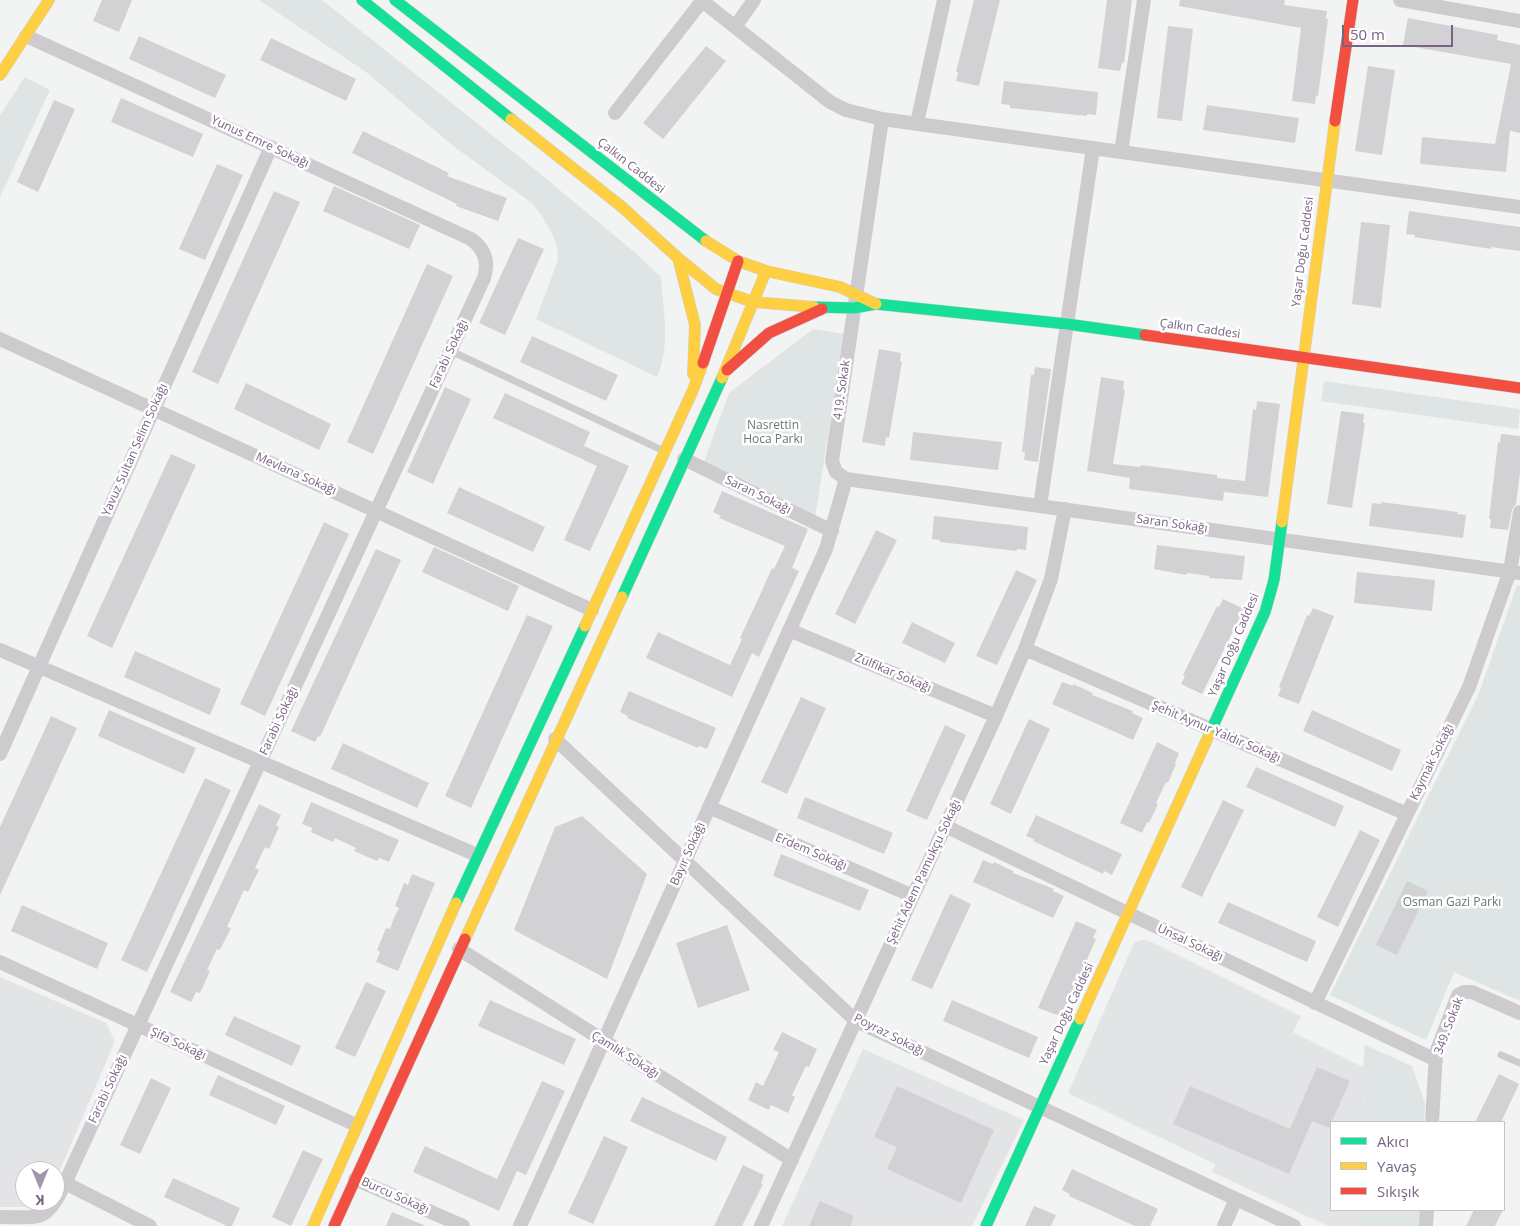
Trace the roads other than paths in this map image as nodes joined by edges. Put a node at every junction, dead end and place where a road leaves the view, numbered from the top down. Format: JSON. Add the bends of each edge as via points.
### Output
{"nodes":[{"id":1,"x":49,"y":0,"type":"edge"},
{"id":2,"x":362,"y":0,"type":"edge"},
{"id":3,"x":395,"y":0,"type":"edge"},
{"id":4,"x":701,"y":0,"type":"edge"},
{"id":5,"x":754,"y":0,"type":"edge"},
{"id":6,"x":944,"y":0,"type":"edge"},
{"id":7,"x":1144,"y":0,"type":"edge"},
{"id":8,"x":1353,"y":0,"type":"edge"},
{"id":9,"x":1400,"y":0,"type":"edge"},
{"id":10,"x":1520,"y":21,"type":"edge"},
{"id":11,"x":735,"y":27,"type":"junction"},
{"id":12,"x":26,"y":36,"type":"junction"},
{"id":13,"x":0,"y":49,"type":"edge"},
{"id":14,"x":12,"y":57,"type":"junction"},
{"id":15,"x":0,"y":76,"type":"edge"},
{"id":16,"x":615,"y":113,"type":"dead end"},
{"id":17,"x":882,"y":119,"type":"junction"},
{"id":18,"x":917,"y":124,"type":"junction"},
{"id":19,"x":271,"y":147,"type":"junction"},
{"id":20,"x":1093,"y":148,"type":"junction"},
{"id":21,"x":1121,"y":152,"type":"junction"},
{"id":22,"x":1326,"y":180,"type":"junction"},
{"id":23,"x":1520,"y":207,"type":"edge"},
{"id":24,"x":678,"y":258,"type":"junction"},
{"id":25,"x":486,"y":259,"type":"joint"},
{"id":26,"x":738,"y":261,"type":"junction"},
{"id":27,"x":766,"y":271,"type":"junction"},
{"id":28,"x":856,"y":293,"type":"junction"},
{"id":29,"x":726,"y":294,"type":"junction"},
{"id":30,"x":753,"y":302,"type":"junction"},
{"id":31,"x":876,"y":304,"type":"junction"},
{"id":32,"x":826,"y":308,"type":"junction"},
{"id":33,"x":854,"y":308,"type":"junction"},
{"id":34,"x":1067,"y":324,"type":"junction"},
{"id":35,"x":0,"y":339,"type":"edge"},
{"id":36,"x":450,"y":351,"type":"junction"},
{"id":37,"x":1303,"y":358,"type":"junction"},
{"id":38,"x":724,"y":373,"type":"junction"},
{"id":39,"x":1520,"y":388,"type":"edge"},
{"id":40,"x":693,"y":390,"type":"junction"},
{"id":41,"x":154,"y":409,"type":"junction"},
{"id":42,"x":665,"y":452,"type":"junction"},
{"id":43,"x":684,"y":459,"type":"junction"},
{"id":44,"x":841,"y":475,"type":"junction"},
{"id":45,"x":1040,"y":506,"type":"junction"},
{"id":46,"x":376,"y":510,"type":"junction"},
{"id":47,"x":1065,"y":510,"type":"junction"},
{"id":48,"x":1520,"y":512,"type":"edge"},
{"id":49,"x":832,"y":531,"type":"junction"},
{"id":50,"x":1280,"y":539,"type":"junction"},
{"id":51,"x":1515,"y":572,"type":"edge"},
{"id":52,"x":592,"y":610,"type":"junction"},
{"id":53,"x":789,"y":630,"type":"junction"},
{"id":54,"x":1025,"y":649,"type":"junction"},
{"id":55,"x":0,"y":650,"type":"edge"},
{"id":56,"x":39,"y":667,"type":"junction"},
{"id":57,"x":996,"y":716,"type":"junction"},
{"id":58,"x":1212,"y":731,"type":"junction"},
{"id":59,"x":555,"y":740,"type":"junction"},
{"id":60,"x":0,"y":754,"type":"edge"},
{"id":61,"x":260,"y":762,"type":"junction"},
{"id":62,"x":709,"y":807,"type":"junction"},
{"id":63,"x":1407,"y":814,"type":"junction"},
{"id":64,"x":945,"y":826,"type":"junction"},
{"id":65,"x":477,"y":855,"type":"junction"},
{"id":66,"x":685,"y":862,"type":"junction"},
{"id":67,"x":913,"y":896,"type":"junction"},
{"id":68,"x":1128,"y":914,"type":"junction"},
{"id":69,"x":459,"y":949,"type":"junction"},
{"id":70,"x":0,"y":962,"type":"edge"},
{"id":71,"x":1315,"y":1003,"type":"junction"},
{"id":72,"x":1520,"y":1012,"type":"edge"},
{"id":73,"x":856,"y":1021,"type":"junction"},
{"id":74,"x":138,"y":1025,"type":"junction"},
{"id":75,"x":603,"y":1042,"type":"junction"},
{"id":76,"x":1501,"y":1055,"type":"dead end"},
{"id":77,"x":1436,"y":1060,"type":"junction"},
{"id":78,"x":1520,"y":1064,"type":"edge"},
{"id":79,"x":1040,"y":1107,"type":"junction"},
{"id":80,"x":1432,"y":1121,"type":"edge"},
{"id":81,"x":356,"y":1125,"type":"junction"},
{"id":82,"x":792,"y":1160,"type":"junction"},
{"id":83,"x":355,"y":1179,"type":"junction"},
{"id":84,"x":65,"y":1183,"type":"joint"},
{"id":85,"x":1236,"y":1199,"type":"junction"},
{"id":86,"x":47,"y":1211,"type":"edge"},
{"id":87,"x":1427,"y":1211,"type":"edge"},
{"id":88,"x":0,"y":1217,"type":"edge"},
{"id":89,"x":150,"y":1226,"type":"edge"},
{"id":90,"x":313,"y":1226,"type":"edge"},
{"id":91,"x":334,"y":1226,"type":"edge"},
{"id":92,"x":464,"y":1226,"type":"edge"},
{"id":93,"x":520,"y":1226,"type":"edge"},
{"id":94,"x":761,"y":1226,"type":"edge"},
{"id":95,"x":986,"y":1226,"type":"edge"},
{"id":96,"x":1224,"y":1226,"type":"edge"},
{"id":97,"x":1294,"y":1226,"type":"edge"},
{"id":98,"x":1426,"y":1226,"type":"edge"}],
"edges":[{"from":1,"to":12,"type":"main road"},
{"from":2,"to":24,"type":"main road","name":"Çalkın Caddesi","via":[[622,207]]},
{"from":3,"to":26,"type":"main road","name":"Çalkın Caddesi","via":[[712,246]]},
{"from":4,"to":11,"type":"street"},
{"from":4,"to":16,"type":"street"},
{"from":5,"to":11,"type":"street"},
{"from":6,"to":18,"type":"street"},
{"from":7,"to":21,"type":"street"},
{"from":8,"to":22,"type":"main road","name":"Yaşar Doğu Caddesi"},
{"from":9,"to":10,"type":"street"},
{"from":11,"to":17,"type":"street","via":[[830,102],[846,110]]},
{"from":12,"to":14,"type":"main road"},
{"from":12,"to":19,"type":"street","name":"Yunus Emre Sokağı"},
{"from":13,"to":14,"type":"street"},
{"from":14,"to":15,"type":"main road"},
{"from":17,"to":18,"type":"street"},
{"from":17,"to":28,"type":"street","name":"419. Sokak"},
{"from":18,"to":20,"type":"street"},
{"from":19,"to":25,"type":"street","name":"Yunus Emre Sokağı","via":[[471,239]]},
{"from":19,"to":41,"type":"street","name":"Yavuz Sultan Selim Sokağı"},
{"from":20,"to":21,"type":"street"},
{"from":20,"to":34,"type":"street"},
{"from":21,"to":22,"type":"street"},
{"from":22,"to":23,"type":"street"},
{"from":22,"to":37,"type":"main road","name":"Yaşar Doğu Caddesi"},
{"from":24,"to":29,"type":"main road","name":"Çalkın Caddesi"},
{"from":24,"to":40,"type":"main road","via":[[695,326]]},
{"from":25,"to":36,"type":"street","name":"Farabi Sokağı","via":[[484,278]]},
{"from":26,"to":27,"type":"main road","name":"Çalkın Caddesi"},
{"from":26,"to":29,"type":"main road"},
{"from":27,"to":28,"type":"main road","name":"Çalkın Caddesi"},
{"from":27,"to":30,"type":"main road"},
{"from":28,"to":31,"type":"main road","name":"Çalkın Caddesi"},
{"from":28,"to":33,"type":"street","name":"419. Sokak"},
{"from":29,"to":30,"type":"main road","name":"Çalkın Caddesi"},
{"from":29,"to":40,"type":"main road"},
{"from":30,"to":32,"type":"main road","name":"Çalkın Caddesi"},
{"from":30,"to":38,"type":"main road"},
{"from":31,"to":33,"type":"main road","name":"Çalkın Caddesi"},
{"from":31,"to":34,"type":"main road","name":"Çalkın Caddesi"},
{"from":32,"to":33,"type":"main road","name":"Çalkın Caddesi"},
{"from":32,"to":38,"type":"main road","name":"Çalkın Caddesi","via":[[768,333]]},
{"from":33,"to":44,"type":"street","name":"419. Sokak","via":[[832,461]]},
{"from":34,"to":37,"type":"main road","name":"Çalkın Caddesi"},
{"from":34,"to":45,"type":"street"},
{"from":35,"to":41,"type":"street","name":"Mevlana Sokağı"},
{"from":36,"to":42,"type":"lane"},
{"from":36,"to":46,"type":"street","name":"Farabi Sokağı"},
{"from":37,"to":39,"type":"main road","name":"Çalkın Caddesi"},
{"from":37,"to":50,"type":"main road","name":"Yaşar Doğu Caddesi"},
{"from":38,"to":43,"type":"main road"},
{"from":40,"to":42,"type":"main road"},
{"from":41,"to":46,"type":"street","name":"Mevlana Sokağı"},
{"from":41,"to":56,"type":"street","name":"Yavuz Sultan Selim Sokağı"},
{"from":42,"to":52,"type":"main road"},
{"from":43,"to":49,"type":"street","name":"Saran Sokağı"},
{"from":43,"to":59,"type":"main road"},
{"from":44,"to":45,"type":"street","name":"Saran Sokağı"},
{"from":44,"to":49,"type":"street","name":"Bayır Sokağı"},
{"from":45,"to":47,"type":"street","name":"Saran Sokağı"},
{"from":46,"to":52,"type":"street","name":"Mevlana Sokağı"},
{"from":46,"to":61,"type":"street","name":"Farabi Sokağı"},
{"from":47,"to":50,"type":"street","name":"Saran Sokağı"},
{"from":47,"to":54,"type":"street","name":"Şehit Adem Pamukçu Sokağı","via":[[1053,572]]},
{"from":48,"to":51,"type":"street","name":"Kaymak Sokağı"},
{"from":49,"to":53,"type":"street","name":"Bayır Sokağı"},
{"from":50,"to":51,"type":"street","name":"Saran Sokağı"},
{"from":50,"to":58,"type":"main road","name":"Yaşar Doğu Caddesi","via":[[1271,596]]},
{"from":51,"to":63,"type":"street","name":"Kaymak Sokağı","via":[[1469,687]]},
{"from":52,"to":65,"type":"main road"},
{"from":53,"to":57,"type":"street","name":"Zülfikar Sokağı"},
{"from":53,"to":62,"type":"street","name":"Bayır Sokağı"},
{"from":54,"to":57,"type":"street","name":"Şehit Adem Pamukçu Sokağı"},
{"from":54,"to":58,"type":"street","name":"Şehit Aynur Yaldır Sokağı"},
{"from":55,"to":56,"type":"street"},
{"from":56,"to":60,"type":"street","name":"Yavuz Sultan Selim Sokağı"},
{"from":56,"to":61,"type":"street"},
{"from":57,"to":64,"type":"street","name":"Şehit Adem Pamukçu Sokağı"},
{"from":58,"to":63,"type":"street","name":"Şehit Aynur Yaldır Sokağı"},
{"from":58,"to":68,"type":"main road","name":"Yaşar Doğu Caddesi"},
{"from":59,"to":66,"type":"street","name":"Poyraz Sokağı"},
{"from":59,"to":69,"type":"main road"},
{"from":61,"to":65,"type":"street"},
{"from":61,"to":74,"type":"street","name":"Farabi Sokağı"},
{"from":62,"to":66,"type":"street","name":"Bayır Sokağı"},
{"from":62,"to":67,"type":"street","name":"Erdem Sokağı"},
{"from":63,"to":71,"type":"street","name":"Kaymak Sokağı"},
{"from":64,"to":67,"type":"street","name":"Şehit Adem Pamukçu Sokağı"},
{"from":64,"to":68,"type":"street","name":"Ünsal Sokağı"},
{"from":65,"to":81,"type":"main road"},
{"from":66,"to":73,"type":"street","name":"Poyraz Sokağı"},
{"from":66,"to":75,"type":"street","name":"Bayır Sokağı"},
{"from":67,"to":73,"type":"street","name":"Şehit Adem Pamukçu Sokağı"},
{"from":68,"to":71,"type":"street","name":"Ünsal Sokağı"},
{"from":68,"to":79,"type":"main road","name":"Yaşar Doğu Caddesi"},
{"from":69,"to":75,"type":"street","name":"Çamlık Sokağı"},
{"from":69,"to":83,"type":"main road"},
{"from":70,"to":74,"type":"street","name":"Şifa Sokağı"},
{"from":71,"to":77,"type":"street","name":"Ünsal Sokağı"},
{"from":72,"to":77,"type":"street","name":"349. Sokak","via":[[1472,992],[1458,995]]},
{"from":73,"to":79,"type":"street","name":"Poyraz Sokağı"},
{"from":73,"to":82,"type":"street","name":"Şehit Adem Pamukçu Sokağı"},
{"from":74,"to":81,"type":"street","name":"Şifa Sokağı"},
{"from":74,"to":84,"type":"street","name":"Farabi Sokağı"},
{"from":75,"to":82,"type":"street","name":"Çamlık Sokağı"},
{"from":75,"to":93,"type":"street","name":"Bayır Sokağı"},
{"from":76,"to":78,"type":"lane"},
{"from":77,"to":80,"type":"street","name":"349. Sokak"},
{"from":79,"to":85,"type":"street","name":"Poyraz Sokağı"},
{"from":79,"to":95,"type":"main road","name":"Yaşar Doğu Caddesi"},
{"from":81,"to":90,"type":"main road"},
{"from":82,"to":94,"type":"street","name":"Şehit Adem Pamukçu Sokağı"},
{"from":83,"to":91,"type":"main road"},
{"from":83,"to":92,"type":"street","name":"Burcu Sokağı"},
{"from":84,"to":89,"type":"street"},
{"from":85,"to":96,"type":"street"},
{"from":85,"to":97,"type":"street","name":"Poyraz Sokağı"},
{"from":86,"to":88,"type":"street","name":"Farabi Sokağı","via":[[33,1217]]},
{"from":87,"to":98,"type":"street"}]}
